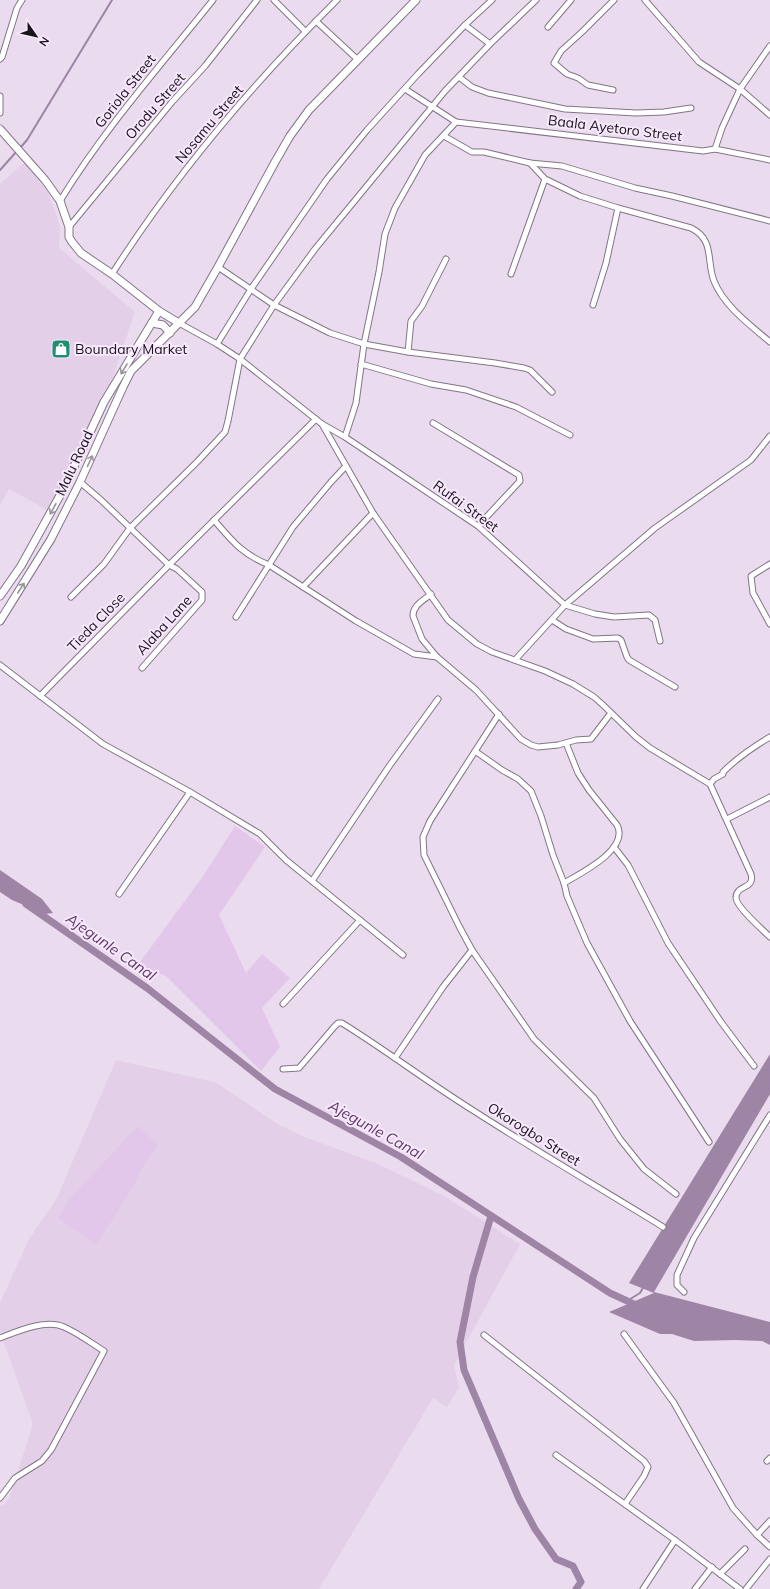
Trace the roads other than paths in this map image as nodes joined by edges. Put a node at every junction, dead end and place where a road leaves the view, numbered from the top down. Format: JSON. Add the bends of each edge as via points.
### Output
{"nodes":[{"id":1,"x":22,"y":0,"type":"edge"},
{"id":2,"x":213,"y":0,"type":"edge"},
{"id":3,"x":257,"y":0,"type":"edge"},
{"id":4,"x":274,"y":0,"type":"edge"},
{"id":5,"x":337,"y":0,"type":"edge"},
{"id":6,"x":416,"y":0,"type":"edge"},
{"id":7,"x":492,"y":0,"type":"edge"},
{"id":8,"x":536,"y":0,"type":"edge"},
{"id":9,"x":571,"y":0,"type":"edge"},
{"id":10,"x":614,"y":0,"type":"edge"},
{"id":11,"x":645,"y":0,"type":"edge"},
{"id":12,"x":316,"y":21,"type":"junction"},
{"id":13,"x":466,"y":25,"type":"junction"},
{"id":14,"x":548,"y":27,"type":"dead end"},
{"id":15,"x":305,"y":31,"type":"junction"},
{"id":16,"x":490,"y":44,"type":"junction"},
{"id":17,"x":770,"y":46,"type":"edge"},
{"id":18,"x":0,"y":59,"type":"edge"},
{"id":19,"x":357,"y":59,"type":"junction"},
{"id":20,"x":459,"y":77,"type":"junction"},
{"id":21,"x":405,"y":89,"type":"junction"},
{"id":22,"x":740,"y":89,"type":"junction"},
{"id":23,"x":614,"y":90,"type":"dead end"},
{"id":24,"x":0,"y":96,"type":"edge"},
{"id":25,"x":433,"y":107,"type":"junction"},
{"id":26,"x":691,"y":108,"type":"dead end"},
{"id":27,"x":0,"y":113,"type":"edge"},
{"id":28,"x":770,"y":114,"type":"edge"},
{"id":29,"x":456,"y":122,"type":"junction"},
{"id":30,"x":0,"y":129,"type":"edge"},
{"id":31,"x":444,"y":136,"type":"junction"},
{"id":32,"x":715,"y":150,"type":"junction"},
{"id":33,"x":770,"y":160,"type":"edge"},
{"id":34,"x":530,"y":163,"type":"junction"},
{"id":35,"x":545,"y":179,"type":"junction"},
{"id":36,"x":60,"y":201,"type":"junction"},
{"id":37,"x":618,"y":208,"type":"junction"},
{"id":38,"x":770,"y":221,"type":"edge"},
{"id":39,"x":69,"y":227,"type":"junction"},
{"id":40,"x":446,"y":259,"type":"dead end"},
{"id":41,"x":218,"y":267,"type":"junction"},
{"id":42,"x":112,"y":274,"type":"junction"},
{"id":43,"x":511,"y":274,"type":"dead end"},
{"id":44,"x":251,"y":289,"type":"junction"},
{"id":45,"x":274,"y":305,"type":"junction"},
{"id":46,"x":593,"y":305,"type":"dead end"},
{"id":47,"x":160,"y":312,"type":"junction"},
{"id":48,"x":181,"y":321,"type":"junction"},
{"id":49,"x":152,"y":323,"type":"junction"},
{"id":50,"x":170,"y":333,"type":"junction"},
{"id":51,"x":770,"y":342,"type":"edge"},
{"id":52,"x":217,"y":344,"type":"junction"},
{"id":53,"x":364,"y":344,"type":"junction"},
{"id":54,"x":408,"y":352,"type":"junction"},
{"id":55,"x":240,"y":359,"type":"junction"},
{"id":56,"x":362,"y":364,"type":"junction"},
{"id":57,"x":552,"y":392,"type":"dead end"},
{"id":58,"x":316,"y":419,"type":"junction"},
{"id":59,"x":322,"y":424,"type":"junction"},
{"id":60,"x":433,"y":424,"type":"dead end"},
{"id":61,"x":570,"y":435,"type":"dead end"},
{"id":62,"x":770,"y":436,"type":"edge"},
{"id":63,"x":345,"y":437,"type":"junction"},
{"id":64,"x":346,"y":466,"type":"junction"},
{"id":65,"x":80,"y":482,"type":"junction"},
{"id":66,"x":64,"y":490,"type":"junction"},
{"id":67,"x":73,"y":497,"type":"junction"},
{"id":68,"x":373,"y":513,"type":"junction"},
{"id":69,"x":214,"y":520,"type":"junction"},
{"id":70,"x":478,"y":526,"type":"junction"},
{"id":71,"x":130,"y":528,"type":"junction"},
{"id":72,"x":169,"y":564,"type":"junction"},
{"id":73,"x":770,"y":564,"type":"edge"},
{"id":74,"x":269,"y":565,"type":"junction"},
{"id":75,"x":303,"y":586,"type":"junction"},
{"id":76,"x":431,"y":594,"type":"junction"},
{"id":77,"x":0,"y":596,"type":"edge"},
{"id":78,"x":71,"y":597,"type":"dead end"},
{"id":79,"x":566,"y":605,"type":"junction"},
{"id":80,"x":236,"y":617,"type":"dead end"},
{"id":81,"x":0,"y":620,"type":"edge"},
{"id":82,"x":552,"y":620,"type":"junction"},
{"id":83,"x":770,"y":624,"type":"edge"},
{"id":84,"x":660,"y":642,"type":"dead end"},
{"id":85,"x":437,"y":657,"type":"junction"},
{"id":86,"x":515,"y":660,"type":"junction"},
{"id":87,"x":0,"y":665,"type":"edge"},
{"id":88,"x":142,"y":668,"type":"dead end"},
{"id":89,"x":675,"y":687,"type":"dead end"},
{"id":90,"x":40,"y":696,"type":"junction"},
{"id":91,"x":438,"y":699,"type":"dead end"},
{"id":92,"x":611,"y":713,"type":"junction"},
{"id":93,"x":499,"y":714,"type":"junction"},
{"id":94,"x":770,"y":737,"type":"edge"},
{"id":95,"x":566,"y":743,"type":"junction"},
{"id":96,"x":475,"y":751,"type":"junction"},
{"id":97,"x":710,"y":784,"type":"junction"},
{"id":98,"x":190,"y":792,"type":"junction"},
{"id":99,"x":770,"y":797,"type":"edge"},
{"id":100,"x":727,"y":819,"type":"junction"},
{"id":101,"x":614,"y":848,"type":"junction"},
{"id":102,"x":312,"y":881,"type":"junction"},
{"id":103,"x":564,"y":883,"type":"junction"},
{"id":104,"x":119,"y":894,"type":"dead end"},
{"id":105,"x":360,"y":920,"type":"junction"},
{"id":106,"x":770,"y":937,"type":"edge"},
{"id":107,"x":472,"y":950,"type":"junction"},
{"id":108,"x":403,"y":955,"type":"dead end"},
{"id":109,"x":283,"y":1004,"type":"dead end"},
{"id":110,"x":395,"y":1058,"type":"junction"},
{"id":111,"x":754,"y":1066,"type":"dead end"},
{"id":112,"x":283,"y":1068,"type":"dead end"},
{"id":113,"x":770,"y":1115,"type":"edge"},
{"id":114,"x":709,"y":1142,"type":"dead end"},
{"id":115,"x":676,"y":1194,"type":"dead end"},
{"id":116,"x":663,"y":1227,"type":"dead end"},
{"id":117,"x":684,"y":1292,"type":"dead end"},
{"id":118,"x":624,"y":1334,"type":"dead end"},
{"id":119,"x":484,"y":1336,"type":"dead end"},
{"id":120,"x":0,"y":1338,"type":"edge"},
{"id":121,"x":556,"y":1455,"type":"dead end"},
{"id":122,"x":0,"y":1498,"type":"edge"},
{"id":123,"x":625,"y":1504,"type":"junction"},
{"id":124,"x":770,"y":1521,"type":"edge"},
{"id":125,"x":757,"y":1535,"type":"junction"},
{"id":126,"x":675,"y":1540,"type":"junction"},
{"id":127,"x":770,"y":1546,"type":"edge"},
{"id":128,"x":745,"y":1549,"type":"dead end"},
{"id":129,"x":770,"y":1559,"type":"edge"},
{"id":130,"x":712,"y":1567,"type":"junction"},
{"id":131,"x":720,"y":1574,"type":"junction"},
{"id":132,"x":643,"y":1589,"type":"edge"},
{"id":133,"x":695,"y":1589,"type":"edge"},
{"id":134,"x":740,"y":1589,"type":"edge"},
{"id":135,"x":746,"y":1589,"type":"edge"}],
"edges":[{"from":1,"to":18,"type":"street"},
{"from":2,"to":36,"type":"street","name":"Goriola Street","via":[[113,126]]},
{"from":3,"to":39,"type":"street","name":"Orodu Street","via":[[206,66],[172,102]]},
{"from":4,"to":15,"type":"street"},
{"from":5,"to":12,"type":"street","name":"Nosamu Street"},
{"from":6,"to":19,"type":"main road","name":"Malu Road"},
{"from":7,"to":13,"type":"street"},
{"from":8,"to":16,"type":"street"},
{"from":9,"to":14,"type":"street"},
{"from":10,"to":23,"type":"street","via":[[560,51],[554,63],[567,74],[588,85]]},
{"from":11,"to":22,"type":"street","via":[[699,62]]},
{"from":12,"to":15,"type":"street","name":"Nosamu Street"},
{"from":12,"to":19,"type":"street"},
{"from":13,"to":16,"type":"street"},
{"from":13,"to":21,"type":"street"},
{"from":15,"to":42,"type":"street","name":"Nosamu Street","via":[[192,161]]},
{"from":16,"to":20,"type":"street"},
{"from":17,"to":22,"type":"street"},
{"from":19,"to":41,"type":"main road","name":"Malu Road","via":[[309,110],[290,136]]},
{"from":20,"to":25,"type":"street"},
{"from":20,"to":26,"type":"street","via":[[472,87],[488,93],[565,109],[636,113]]},
{"from":21,"to":25,"type":"street"},
{"from":21,"to":44,"type":"street","via":[[327,179]]},
{"from":22,"to":28,"type":"street"},
{"from":22,"to":32,"type":"street"},
{"from":24,"to":27,"type":"street"},
{"from":25,"to":29,"type":"street"},
{"from":25,"to":45,"type":"street","via":[[314,249]]},
{"from":29,"to":31,"type":"street"},
{"from":29,"to":32,"type":"street","name":"Baala Ayetoro Street","via":[[703,151]]},
{"from":30,"to":36,"type":"main road"},
{"from":31,"to":34,"type":"street","via":[[472,152],[484,152]]},
{"from":31,"to":53,"type":"street","via":[[425,155],[387,227]]},
{"from":32,"to":33,"type":"street","name":"Baala Ayetoro Street"},
{"from":34,"to":35,"type":"street"},
{"from":34,"to":38,"type":"street","via":[[562,166],[635,188]]},
{"from":35,"to":37,"type":"street","via":[[580,196]]},
{"from":35,"to":43,"type":"street"},
{"from":36,"to":39,"type":"main road"},
{"from":37,"to":46,"type":"street","via":[[606,263]]},
{"from":37,"to":51,"type":"street","via":[[699,232],[706,241],[713,280],[720,295]]},
{"from":39,"to":42,"type":"main road","via":[[69,237],[82,253]]},
{"from":40,"to":54,"type":"street","via":[[411,321]]},
{"from":41,"to":44,"type":"street"},
{"from":41,"to":48,"type":"main road","name":"Malu Road","via":[[195,307]]},
{"from":42,"to":47,"type":"main road"},
{"from":44,"to":45,"type":"street"},
{"from":44,"to":52,"type":"street"},
{"from":45,"to":53,"type":"street","via":[[330,333]]},
{"from":45,"to":55,"type":"street"},
{"from":47,"to":48,"type":"main road"},
{"from":47,"to":49,"type":"main road","name":"Malu Road"},
{"from":48,"to":50,"type":"main road","name":"Malu Road"},
{"from":48,"to":52,"type":"street"},
{"from":49,"to":50,"type":"main road","via":[[163,325]]},
{"from":49,"to":66,"type":"main road","name":"Malu Road","one_way":true,"via":[[104,402]]},
{"from":65,"to":50,"type":"main road","name":"Malu Road","one_way":true,"via":[[131,372]]},
{"from":52,"to":55,"type":"street"},
{"from":53,"to":54,"type":"street"},
{"from":53,"to":56,"type":"street"},
{"from":54,"to":57,"type":"street","via":[[524,368],[534,373]]},
{"from":55,"to":58,"type":"street"},
{"from":55,"to":71,"type":"street","via":[[225,432]]},
{"from":56,"to":61,"type":"street","via":[[431,384],[466,390],[516,407]]},
{"from":56,"to":63,"type":"street","via":[[356,403]]},
{"from":58,"to":59,"type":"street"},
{"from":58,"to":69,"type":"street","name":"Tieda Close"},
{"from":59,"to":63,"type":"street","name":"Rufai Street"},
{"from":59,"to":64,"type":"street"},
{"from":60,"to":70,"type":"street","via":[[519,475],[520,481]]},
{"from":62,"to":79,"type":"street","via":[[752,460],[656,528]]},
{"from":63,"to":70,"type":"street","name":"Rufai Street"},
{"from":64,"to":68,"type":"street"},
{"from":64,"to":74,"type":"street","via":[[293,527]]},
{"from":65,"to":67,"type":"main road","name":"Malu Road"},
{"from":65,"to":71,"type":"street","name":"Alaba Lane"},
{"from":66,"to":67,"type":"main road"},
{"from":66,"to":77,"type":"main road","name":"Malu Road","one_way":true,"via":[[21,566]]},
{"from":81,"to":67,"type":"main road","name":"Malu Road","one_way":true,"via":[[51,539]]},
{"from":68,"to":75,"type":"street"},
{"from":68,"to":76,"type":"street"},
{"from":69,"to":72,"type":"street","name":"Tieda Close"},
{"from":69,"to":74,"type":"street","via":[[243,552]]},
{"from":70,"to":79,"type":"street","name":"Rufai Street"},
{"from":71,"to":72,"type":"street","name":"Alaba Lane"},
{"from":71,"to":78,"type":"street","via":[[104,564]]},
{"from":72,"to":88,"type":"street","name":"Alaba Lane","via":[[202,592],[202,600]]},
{"from":72,"to":90,"type":"street","name":"Tieda Close"},
{"from":73,"to":83,"type":"street","via":[[751,576],[753,593]]},
{"from":74,"to":75,"type":"street"},
{"from":74,"to":80,"type":"street"},
{"from":75,"to":85,"type":"street","via":[[356,621],[414,654]]},
{"from":76,"to":85,"type":"street","via":[[414,608],[413,616],[422,639]]},
{"from":76,"to":86,"type":"street","via":[[448,620],[464,635],[492,652]]},
{"from":79,"to":82,"type":"street"},
{"from":79,"to":84,"type":"street","via":[[614,617],[649,614],[654,620]]},
{"from":82,"to":86,"type":"street"},
{"from":82,"to":89,"type":"street","via":[[566,629],[593,639],[622,640],[629,660]]},
{"from":85,"to":93,"type":"street","via":[[476,690]]},
{"from":86,"to":92,"type":"street","via":[[573,684],[594,697]]},
{"from":87,"to":90,"type":"street"},
{"from":90,"to":98,"type":"street","via":[[103,744]]},
{"from":91,"to":102,"type":"street"},
{"from":92,"to":95,"type":"street","via":[[591,739]]},
{"from":92,"to":97,"type":"street","via":[[650,748]]},
{"from":93,"to":95,"type":"street","via":[[521,739],[531,745],[538,747]]},
{"from":93,"to":96,"type":"street"},
{"from":94,"to":97,"type":"street","via":[[733,762]]},
{"from":95,"to":101,"type":"street","via":[[582,778],[620,830],[621,836]]},
{"from":96,"to":103,"type":"street","via":[[518,779],[531,791]]},
{"from":96,"to":107,"type":"street","via":[[430,821],[423,837],[424,855]]},
{"from":97,"to":100,"type":"street"},
{"from":98,"to":102,"type":"street","via":[[260,834]]},
{"from":98,"to":104,"type":"street"},
{"from":99,"to":100,"type":"street"},
{"from":100,"to":106,"type":"street","via":[[752,879],[739,891],[736,900]]},
{"from":101,"to":103,"type":"street","via":[[596,865]]},
{"from":101,"to":111,"type":"street","via":[[628,865],[668,943]]},
{"from":102,"to":105,"type":"street"},
{"from":103,"to":114,"type":"street","via":[[587,943],[630,1021]]},
{"from":105,"to":108,"type":"street"},
{"from":105,"to":109,"type":"street"},
{"from":107,"to":110,"type":"street","via":[[442,987]]},
{"from":107,"to":115,"type":"street","via":[[534,1038],[594,1098],[620,1139],[644,1169]]},
{"from":110,"to":112,"type":"street","name":"Okorogbo Street","via":[[342,1023],[338,1023],[302,1066],[296,1069]]},
{"from":110,"to":116,"type":"street","name":"Okorogbo Street","via":[[474,1112]]},
{"from":113,"to":117,"type":"street","via":[[694,1238],[677,1275],[677,1285]]},
{"from":118,"to":125,"type":"street","via":[[674,1403],[733,1508]]},
{"from":119,"to":123,"type":"street","via":[[644,1462],[648,1467],[644,1476]]},
{"from":120,"to":122,"type":"street","via":[[26,1328],[52,1324],[63,1327],[104,1351],[51,1450],[42,1461],[15,1478]]},
{"from":121,"to":123,"type":"street"},
{"from":123,"to":126,"type":"street"},
{"from":124,"to":125,"type":"street"},
{"from":125,"to":127,"type":"street"},
{"from":126,"to":130,"type":"street"},
{"from":126,"to":132,"type":"street"},
{"from":128,"to":131,"type":"street"},
{"from":129,"to":135,"type":"street"},
{"from":130,"to":131,"type":"street"},
{"from":130,"to":133,"type":"street"},
{"from":131,"to":134,"type":"street"}]}
